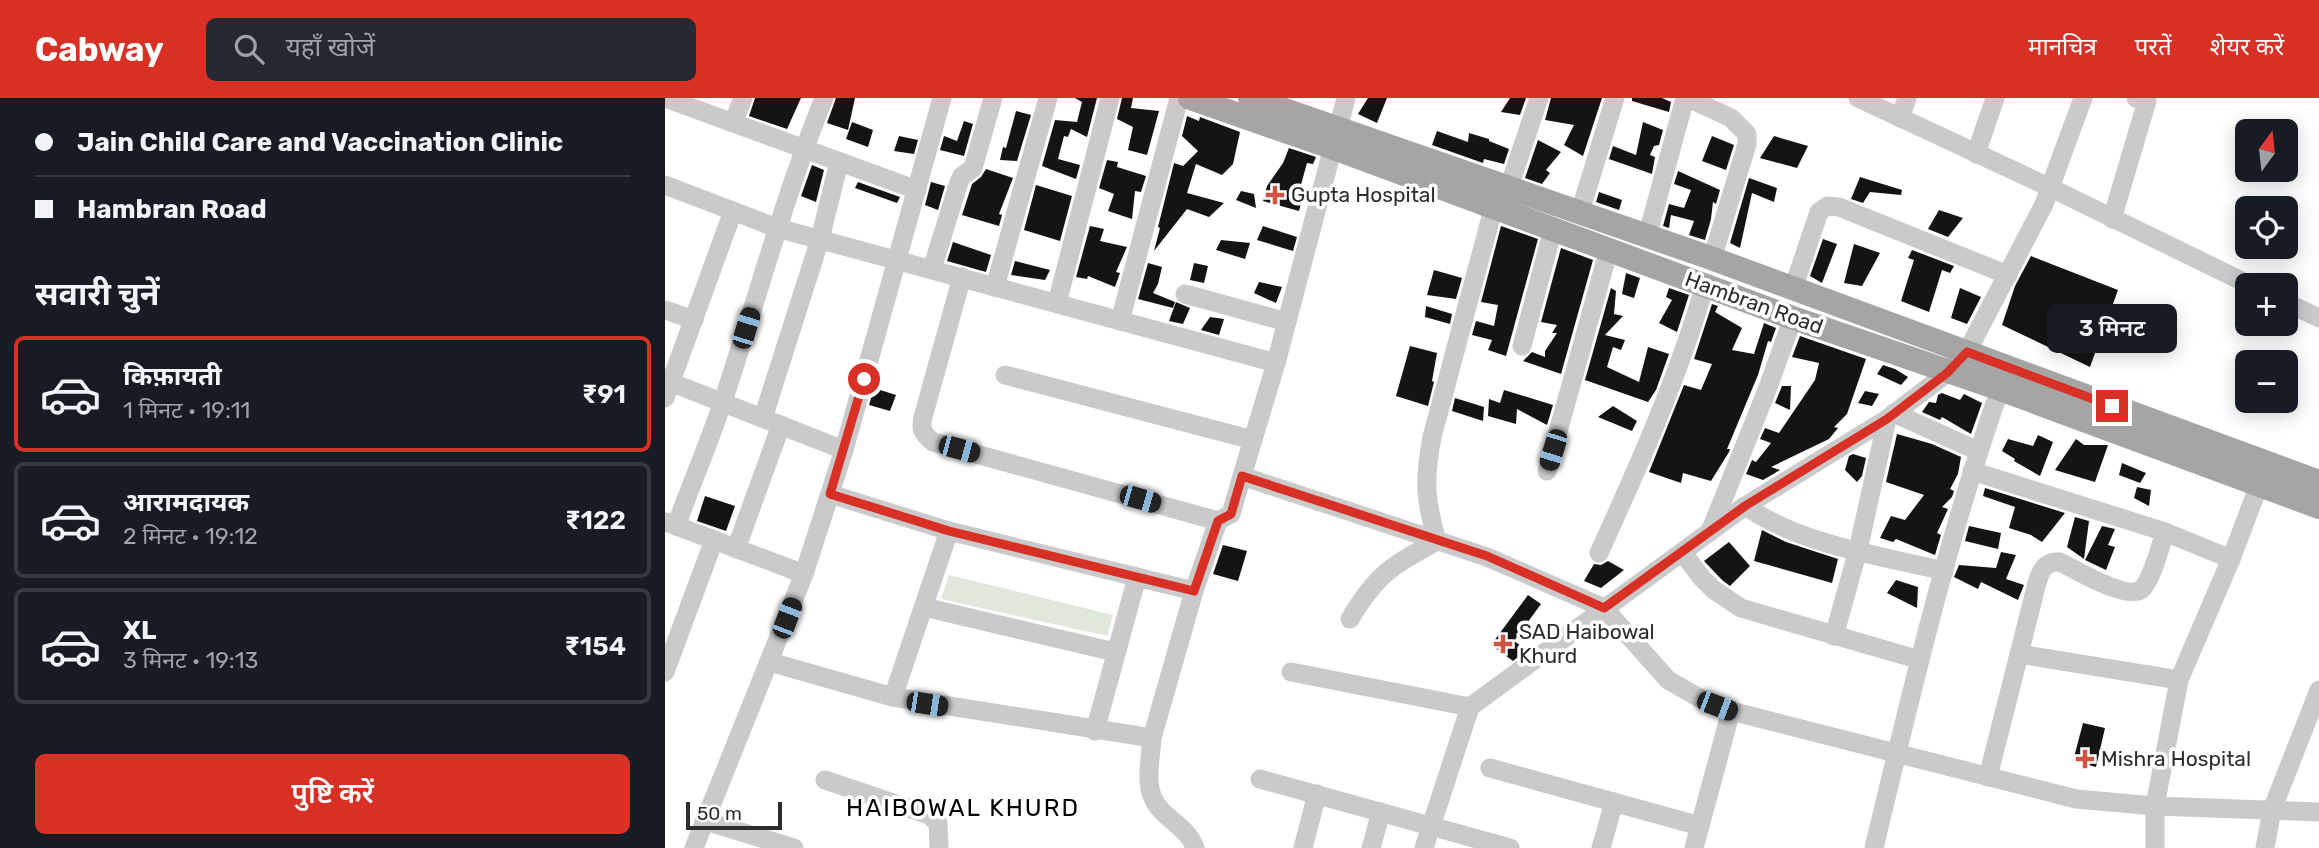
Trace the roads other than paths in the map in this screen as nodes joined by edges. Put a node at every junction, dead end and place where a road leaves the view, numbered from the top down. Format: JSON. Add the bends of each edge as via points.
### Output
{"nodes":[{"id":1,"x":665,"y":98,"type":"edge"},
{"id":2,"x":743,"y":98,"type":"edge"},
{"id":3,"x":824,"y":98,"type":"edge"},
{"id":4,"x":942,"y":98,"type":"edge"},
{"id":5,"x":993,"y":98,"type":"edge"},
{"id":6,"x":1048,"y":98,"type":"edge"},
{"id":7,"x":1110,"y":98,"type":"edge"},
{"id":8,"x":1179,"y":98,"type":"edge"},
{"id":9,"x":1190,"y":98,"type":"edge"},
{"id":10,"x":1346,"y":98,"type":"edge"},
{"id":11,"x":1539,"y":98,"type":"edge"},
{"id":12,"x":1615,"y":98,"type":"edge"},
{"id":13,"x":1686,"y":98,"type":"edge"},
{"id":14,"x":1858,"y":98,"type":"edge"},
{"id":15,"x":1907,"y":98,"type":"edge"},
{"id":16,"x":1995,"y":98,"type":"edge"},
{"id":17,"x":2083,"y":98,"type":"edge"},
{"id":18,"x":1255,"y":99,"type":"edge"},
{"id":19,"x":2143,"y":99,"type":"edge"},
{"id":20,"x":1900,"y":118,"type":"junction"},
{"id":21,"x":733,"y":123,"type":"junction"},
{"id":22,"x":1334,"y":137,"type":"junction"},
{"id":23,"x":803,"y":149,"type":"junction"},
{"id":24,"x":1976,"y":154,"type":"junction"},
{"id":25,"x":839,"y":162,"type":"junction"},
{"id":26,"x":1509,"y":187,"type":"junction"},
{"id":27,"x":917,"y":190,"type":"junction"},
{"id":28,"x":668,"y":193,"type":"edge"},
{"id":29,"x":2048,"y":196,"type":"junction"},
{"id":30,"x":1494,"y":206,"type":"junction"},
{"id":31,"x":733,"y":211,"type":"junction"},
{"id":32,"x":1580,"y":212,"type":"junction"},
{"id":33,"x":2112,"y":219,"type":"junction"},
{"id":34,"x":777,"y":228,"type":"junction"},
{"id":35,"x":1553,"y":229,"type":"junction"},
{"id":36,"x":1647,"y":237,"type":"junction"},
{"id":37,"x":820,"y":239,"type":"junction"},
{"id":38,"x":1609,"y":249,"type":"junction"},
{"id":39,"x":1712,"y":259,"type":"junction"},
{"id":40,"x":897,"y":260,"type":"junction"},
{"id":41,"x":932,"y":270,"type":"junction"},
{"id":42,"x":2008,"y":275,"type":"junction"},
{"id":43,"x":962,"y":277,"type":"junction"},
{"id":44,"x":2235,"y":278,"type":"edge"},
{"id":45,"x":1705,"y":285,"type":"junction"},
{"id":46,"x":995,"y":287,"type":"junction"},
{"id":47,"x":1793,"y":289,"type":"junction"},
{"id":48,"x":1185,"y":294,"type":"dead end"},
{"id":49,"x":1057,"y":303,"type":"junction"},
{"id":50,"x":2298,"y":308,"type":"edge"},
{"id":51,"x":665,"y":310,"type":"edge"},
{"id":52,"x":1793,"y":318,"type":"junction"},
{"id":53,"x":2319,"y":318,"type":"edge"},
{"id":54,"x":694,"y":320,"type":"junction"},
{"id":55,"x":1120,"y":321,"type":"junction"},
{"id":56,"x":1287,"y":322,"type":"junction"},
{"id":57,"x":1523,"y":346,"type":"dead end"},
{"id":58,"x":1967,"y":352,"type":"junction"},
{"id":59,"x":1276,"y":363,"type":"junction"},
{"id":60,"x":1947,"y":373,"type":"junction"},
{"id":61,"x":1005,"y":375,"type":"dead end"},
{"id":62,"x":667,"y":387,"type":"edge"},
{"id":63,"x":2000,"y":390,"type":"junction"},
{"id":64,"x":723,"y":402,"type":"junction"},
{"id":65,"x":1890,"y":416,"type":"junction"},
{"id":66,"x":772,"y":422,"type":"junction"},
{"id":67,"x":1253,"y":440,"type":"junction"},
{"id":68,"x":845,"y":450,"type":"junction"},
{"id":69,"x":1978,"y":451,"type":"junction"},
{"id":70,"x":1547,"y":471,"type":"dead end"},
{"id":71,"x":1972,"y":471,"type":"junction"},
{"id":72,"x":1242,"y":476,"type":"junction"},
{"id":73,"x":2319,"y":482,"type":"edge"},
{"id":74,"x":2259,"y":485,"type":"junction"},
{"id":75,"x":830,"y":494,"type":"junction"},
{"id":76,"x":1745,"y":506,"type":"junction"},
{"id":77,"x":2319,"y":507,"type":"edge"},
{"id":78,"x":1218,"y":521,"type":"junction"},
{"id":79,"x":670,"y":524,"type":"edge"},
{"id":80,"x":949,"y":531,"type":"junction"},
{"id":81,"x":2165,"y":532,"type":"junction"},
{"id":82,"x":1709,"y":533,"type":"junction"},
{"id":83,"x":714,"y":540,"type":"junction"},
{"id":84,"x":1437,"y":541,"type":"junction"},
{"id":85,"x":736,"y":549,"type":"junction"},
{"id":86,"x":1858,"y":550,"type":"junction"},
{"id":87,"x":1599,"y":553,"type":"dead end"},
{"id":88,"x":1683,"y":553,"type":"junction"},
{"id":89,"x":2231,"y":559,"type":"junction"},
{"id":90,"x":1944,"y":571,"type":"junction"},
{"id":91,"x":804,"y":574,"type":"junction"},
{"id":92,"x":1137,"y":577,"type":"junction"},
{"id":93,"x":1194,"y":591,"type":"junction"},
{"id":94,"x":925,"y":607,"type":"junction"},
{"id":95,"x":1604,"y":608,"type":"junction"},
{"id":96,"x":1350,"y":619,"type":"dead end"},
{"id":97,"x":1834,"y":636,"type":"junction"},
{"id":98,"x":1115,"y":652,"type":"junction"},
{"id":99,"x":2019,"y":654,"type":"junction"},
{"id":100,"x":1920,"y":660,"type":"junction"},
{"id":101,"x":770,"y":662,"type":"junction"},
{"id":102,"x":665,"y":672,"type":"edge"},
{"id":103,"x":1291,"y":672,"type":"dead end"},
{"id":104,"x":2179,"y":680,"type":"junction"},
{"id":105,"x":2319,"y":690,"type":"edge"},
{"id":106,"x":893,"y":698,"type":"junction"},
{"id":107,"x":1470,"y":707,"type":"junction"},
{"id":108,"x":1731,"y":711,"type":"junction"},
{"id":109,"x":1095,"y":731,"type":"junction"},
{"id":110,"x":1152,"y":738,"type":"junction"},
{"id":111,"x":1896,"y":754,"type":"junction"},
{"id":112,"x":1490,"y":768,"type":"dead end"},
{"id":113,"x":1988,"y":777,"type":"junction"},
{"id":114,"x":1260,"y":779,"type":"dead end"},
{"id":115,"x":825,"y":780,"type":"dead end"},
{"id":116,"x":1317,"y":794,"type":"junction"},
{"id":117,"x":1614,"y":802,"type":"junction"},
{"id":118,"x":2155,"y":806,"type":"junction"},
{"id":119,"x":2272,"y":810,"type":"junction"},
{"id":120,"x":1381,"y":812,"type":"junction"},
{"id":121,"x":2319,"y":812,"type":"edge"},
{"id":122,"x":705,"y":821,"type":"junction"},
{"id":123,"x":1430,"y":825,"type":"junction"},
{"id":124,"x":1700,"y":842,"type":"edge"},
{"id":125,"x":1472,"y":843,"type":"edge"},
{"id":126,"x":694,"y":848,"type":"edge"},
{"id":127,"x":794,"y":848,"type":"edge"},
{"id":128,"x":939,"y":848,"type":"edge"},
{"id":129,"x":1195,"y":848,"type":"edge"},
{"id":130,"x":1303,"y":848,"type":"edge"},
{"id":131,"x":1371,"y":848,"type":"edge"},
{"id":132,"x":1424,"y":848,"type":"edge"},
{"id":133,"x":1510,"y":848,"type":"edge"},
{"id":134,"x":1601,"y":848,"type":"edge"},
{"id":135,"x":1874,"y":848,"type":"edge"},
{"id":136,"x":2155,"y":848,"type":"edge"},
{"id":137,"x":2265,"y":848,"type":"edge"}],
"edges":[{"from":1,"to":21,"type":"street"},
{"from":2,"to":21,"type":"street"},
{"from":3,"to":23,"type":"street"},
{"from":4,"to":27,"type":"street"},
{"from":5,"to":41,"type":"street","via":[[973,168],[959,182]]},
{"from":6,"to":46,"type":"street"},
{"from":7,"to":49,"type":"street"},
{"from":8,"to":55,"type":"street"},
{"from":9,"to":22,"type":"main road","name":"Hambran Road"},
{"from":10,"to":22,"type":"street"},
{"from":11,"to":26,"type":"street"},
{"from":12,"to":32,"type":"street"},
{"from":13,"to":36,"type":"street"},
{"from":13,"to":39,"type":"street","via":[[1731,118],[1747,134]]},
{"from":14,"to":20,"type":"street"},
{"from":15,"to":20,"type":"street"},
{"from":16,"to":24,"type":"street"},
{"from":17,"to":29,"type":"street"},
{"from":18,"to":22,"type":"main road","name":"Hambran Road"},
{"from":19,"to":33,"type":"street"},
{"from":20,"to":24,"type":"street"},
{"from":21,"to":23,"type":"street"},
{"from":22,"to":26,"type":"main road","name":"Hambran Road"},
{"from":22,"to":30,"type":"main road","name":"Hambran Road"},
{"from":22,"to":56,"type":"street"},
{"from":23,"to":25,"type":"street"},
{"from":23,"to":34,"type":"street"},
{"from":24,"to":29,"type":"street"},
{"from":25,"to":27,"type":"street"},
{"from":25,"to":37,"type":"street"},
{"from":26,"to":32,"type":"main road","name":"Hambran Road"},
{"from":27,"to":40,"type":"street"},
{"from":28,"to":31,"type":"street"},
{"from":29,"to":33,"type":"street"},
{"from":29,"to":42,"type":"street"},
{"from":30,"to":35,"type":"main road","name":"Hambran Road"},
{"from":30,"to":84,"type":"street","via":[[1427,460],[1426,495]]},
{"from":31,"to":34,"type":"street"},
{"from":31,"to":54,"type":"street"},
{"from":32,"to":36,"type":"main road","name":"Hambran Road"},
{"from":33,"to":44,"type":"street"},
{"from":34,"to":37,"type":"street"},
{"from":34,"to":64,"type":"street"},
{"from":35,"to":38,"type":"main road","name":"Hambran Road"},
{"from":35,"to":57,"type":"street"},
{"from":36,"to":39,"type":"main road","name":"Hambran Road"},
{"from":37,"to":40,"type":"street"},
{"from":37,"to":66,"type":"street"},
{"from":38,"to":45,"type":"main road","name":"Hambran Road"},
{"from":38,"to":70,"type":"street"},
{"from":39,"to":47,"type":"main road","name":"Hambran Road"},
{"from":40,"to":41,"type":"street"},
{"from":40,"to":68,"type":"street"},
{"from":41,"to":43,"type":"street"},
{"from":42,"to":47,"type":"street","via":[[1827,206],[1819,212]]},
{"from":42,"to":58,"type":"street"},
{"from":43,"to":46,"type":"street"},
{"from":43,"to":78,"type":"street","via":[[923,417],[924,435],[933,442]]},
{"from":45,"to":52,"type":"main road","name":"Hambran Road"},
{"from":45,"to":87,"type":"street","via":[[1653,435]]},
{"from":46,"to":49,"type":"street"},
{"from":47,"to":58,"type":"main road","name":"Hambran Road"},
{"from":48,"to":56,"type":"street"},
{"from":49,"to":55,"type":"street"},
{"from":50,"to":53,"type":"street"},
{"from":51,"to":54,"type":"street"},
{"from":52,"to":60,"type":"main road","name":"Hambran Road"},
{"from":52,"to":82,"type":"street"},
{"from":54,"to":62,"type":"street"},
{"from":55,"to":59,"type":"street"},
{"from":56,"to":59,"type":"street"},
{"from":58,"to":60,"type":"street"},
{"from":58,"to":73,"type":"main road","name":"Hambran Road"},
{"from":59,"to":67,"type":"street"},
{"from":60,"to":63,"type":"main road","name":"Hambran Road"},
{"from":60,"to":65,"type":"street"},
{"from":61,"to":67,"type":"street"},
{"from":62,"to":64,"type":"street"},
{"from":63,"to":69,"type":"street"},
{"from":63,"to":74,"type":"main road","name":"Hambran Road"},
{"from":64,"to":66,"type":"street"},
{"from":64,"to":79,"type":"street"},
{"from":65,"to":69,"type":"street"},
{"from":65,"to":76,"type":"street"},
{"from":65,"to":86,"type":"street"},
{"from":66,"to":68,"type":"street"},
{"from":66,"to":85,"type":"street"},
{"from":67,"to":72,"type":"street"},
{"from":68,"to":75,"type":"street"},
{"from":69,"to":71,"type":"street"},
{"from":71,"to":81,"type":"street"},
{"from":71,"to":90,"type":"street"},
{"from":72,"to":78,"type":"street","via":[[1231,514]]},
{"from":72,"to":84,"type":"street"},
{"from":74,"to":77,"type":"main road","name":"Hambran Road"},
{"from":74,"to":89,"type":"street"},
{"from":75,"to":80,"type":"street"},
{"from":75,"to":91,"type":"street"},
{"from":76,"to":82,"type":"street"},
{"from":76,"to":86,"type":"street","via":[[1780,527]]},
{"from":78,"to":93,"type":"street"},
{"from":79,"to":83,"type":"street"},
{"from":80,"to":92,"type":"street"},
{"from":80,"to":94,"type":"street"},
{"from":81,"to":89,"type":"street"},
{"from":81,"to":99,"type":"street","via":[[2140,591],[2113,588],[2060,562],[2046,565]]},
{"from":82,"to":88,"type":"street"},
{"from":83,"to":85,"type":"street"},
{"from":83,"to":102,"type":"street"},
{"from":84,"to":95,"type":"street","via":[[1487,556]]},
{"from":84,"to":96,"type":"street","via":[[1385,572]]},
{"from":85,"to":91,"type":"street"},
{"from":86,"to":90,"type":"street"},
{"from":86,"to":97,"type":"street"},
{"from":88,"to":95,"type":"street"},
{"from":88,"to":97,"type":"street","via":[[1701,578],[1741,608]]},
{"from":89,"to":104,"type":"street"},
{"from":90,"to":100,"type":"street"},
{"from":91,"to":101,"type":"street"},
{"from":92,"to":93,"type":"street"},
{"from":92,"to":98,"type":"street"},
{"from":93,"to":110,"type":"street"},
{"from":94,"to":98,"type":"street"},
{"from":94,"to":106,"type":"street"},
{"from":95,"to":107,"type":"street"},
{"from":95,"to":108,"type":"street","via":[[1668,680]]},
{"from":97,"to":100,"type":"street"},
{"from":98,"to":109,"type":"street"},
{"from":99,"to":104,"type":"street"},
{"from":99,"to":113,"type":"street"},
{"from":100,"to":111,"type":"street"},
{"from":101,"to":106,"type":"street"},
{"from":101,"to":122,"type":"street"},
{"from":103,"to":107,"type":"street"},
{"from":104,"to":118,"type":"street"},
{"from":105,"to":119,"type":"street"},
{"from":106,"to":109,"type":"street"},
{"from":107,"to":123,"type":"street"},
{"from":108,"to":111,"type":"street"},
{"from":108,"to":124,"type":"street"},
{"from":109,"to":110,"type":"street"},
{"from":110,"to":129,"type":"street","via":[[1153,798],[1188,834]]},
{"from":111,"to":113,"type":"street"},
{"from":111,"to":135,"type":"street"},
{"from":112,"to":117,"type":"street"},
{"from":113,"to":118,"type":"street","via":[[2076,799]]},
{"from":114,"to":116,"type":"street"},
{"from":115,"to":128,"type":"street","via":[[929,815],[939,827]]},
{"from":116,"to":120,"type":"street"},
{"from":116,"to":130,"type":"street"},
{"from":117,"to":124,"type":"street"},
{"from":117,"to":134,"type":"street"},
{"from":118,"to":119,"type":"street"},
{"from":118,"to":136,"type":"street"},
{"from":119,"to":121,"type":"street"},
{"from":119,"to":137,"type":"street"},
{"from":120,"to":123,"type":"street"},
{"from":120,"to":131,"type":"street"},
{"from":122,"to":126,"type":"street"},
{"from":122,"to":127,"type":"street"},
{"from":123,"to":125,"type":"street"},
{"from":123,"to":132,"type":"street"},
{"from":125,"to":133,"type":"street"}]}
